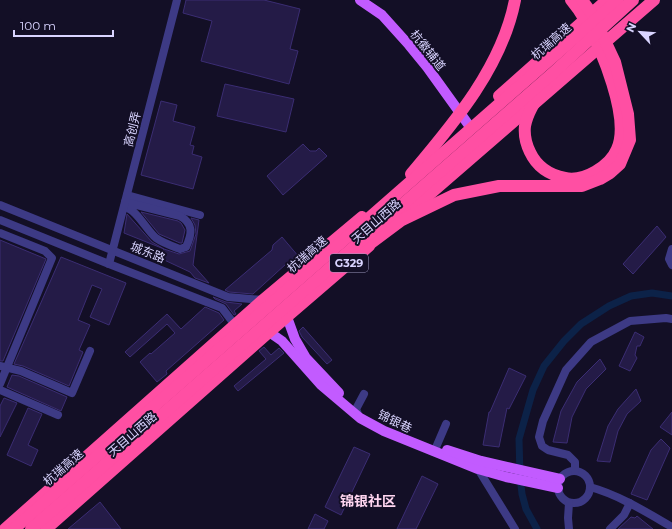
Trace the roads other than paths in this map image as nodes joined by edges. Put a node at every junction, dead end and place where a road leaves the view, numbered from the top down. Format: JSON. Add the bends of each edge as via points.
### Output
{"nodes":[{"id":1,"x":177,"y":0,"type":"edge"},
{"id":2,"x":360,"y":0,"type":"edge"},
{"id":3,"x":515,"y":0,"type":"edge"},
{"id":4,"x":571,"y":0,"type":"edge"},
{"id":5,"x":582,"y":0,"type":"edge"},
{"id":6,"x":607,"y":0,"type":"edge"},
{"id":7,"x":618,"y":0,"type":"edge"},
{"id":8,"x":633,"y":0,"type":"edge"},
{"id":9,"x":654,"y":0,"type":"edge"},
{"id":10,"x":554,"y":72,"type":"junction"},
{"id":11,"x":468,"y":124,"type":"junction"},
{"id":12,"x":126,"y":201,"type":"junction"},
{"id":13,"x":2,"y":205,"type":"edge"},
{"id":14,"x":382,"y":208,"type":"junction"},
{"id":15,"x":200,"y":215,"type":"dead end"},
{"id":16,"x":0,"y":216,"type":"edge"},
{"id":17,"x":0,"y":220,"type":"edge"},
{"id":18,"x":0,"y":233,"type":"edge"},
{"id":19,"x":672,"y":249,"type":"edge"},
{"id":20,"x":112,"y":250,"type":"junction"},
{"id":21,"x":109,"y":264,"type":"junction"},
{"id":22,"x":672,"y":265,"type":"edge"},
{"id":23,"x":262,"y":300,"type":"junction"},
{"id":24,"x":285,"y":313,"type":"junction"},
{"id":25,"x":668,"y":321,"type":"edge"},
{"id":26,"x":236,"y":325,"type":"junction"},
{"id":27,"x":269,"y":332,"type":"junction"},
{"id":28,"x":90,"y":351,"type":"dead end"},
{"id":29,"x":3,"y":367,"type":"edge"},
{"id":30,"x":0,"y":384,"type":"edge"},
{"id":31,"x":0,"y":390,"type":"edge"},
{"id":32,"x":364,"y":394,"type":"dead end"},
{"id":33,"x":358,"y":413,"type":"junction"},
{"id":34,"x":58,"y":415,"type":"dead end"},
{"id":35,"x":446,"y":424,"type":"dead end"},
{"id":36,"x":435,"y":449,"type":"junction"},
{"id":37,"x":479,"y":465,"type":"junction"},
{"id":38,"x":575,"y":471,"type":"junction"},
{"id":39,"x":539,"y":480,"type":"junction"},
{"id":40,"x":559,"y":483,"type":"junction"},
{"id":41,"x":590,"y":487,"type":"junction"},
{"id":42,"x":569,"y":503,"type":"junction"},
{"id":43,"x":630,"y":503,"type":"junction"},
{"id":44,"x":672,"y":527,"type":"edge"},
{"id":45,"x":5,"y":529,"type":"edge"},
{"id":46,"x":14,"y":529,"type":"edge"},
{"id":47,"x":30,"y":529,"type":"edge"},
{"id":48,"x":46,"y":529,"type":"edge"},
{"id":49,"x":515,"y":529,"type":"edge"},
{"id":50,"x":569,"y":529,"type":"edge"},
{"id":51,"x":610,"y":529,"type":"edge"}],
"edges":[{"from":1,"to":12,"type":"street","name":"高创弄"},
{"from":2,"to":11,"type":"main road","name":"杭徽辅道","via":[[382,15],[409,45]]},
{"from":3,"to":14,"type":"highway","bridge":true,"via":[[504,39],[488,70],[448,130]]},
{"from":4,"to":10,"type":"highway","bridge":true,"via":[[585,19],[606,65],[614,93],[621,139],[612,159],[596,171],[580,178],[566,179],[547,172],[532,156],[524,135],[528,117]]},
{"from":5,"to":24,"type":"highway","bridge":true,"via":[[593,15],[615,62],[628,114],[630,140],[620,164],[600,179],[582,186],[499,186],[454,195],[402,220]]},
{"from":6,"to":11,"type":"highway","name":"天目山西路","number":"G329"},
{"from":7,"to":14,"type":"highway","name":"杭瑞高速","bridge":true},
{"from":8,"to":10,"type":"highway","name":"杭瑞高速","bridge":true},
{"from":9,"to":24,"type":"highway","name":"天目山西路","number":"G329"},
{"from":10,"to":24,"type":"highway","name":"杭瑞高速","bridge":true},
{"from":11,"to":23,"type":"highway","name":"天目山西路","number":"G329","via":[[404,182]]},
{"from":12,"to":12,"type":"street","via":[[128,208],[156,238],[180,249],[186,247],[190,238],[187,220]]},
{"from":12,"to":15,"type":"street"},
{"from":12,"to":20,"type":"street","name":"高创弄"},
{"from":13,"to":16,"type":"street"},
{"from":13,"to":20,"type":"street","name":"城东路"},
{"from":14,"to":46,"type":"highway","name":"杭瑞高速","bridge":true},
{"from":17,"to":21,"type":"street"},
{"from":18,"to":29,"type":"street","via":[[45,251],[52,258]]},
{"from":19,"to":22,"type":"street","via":[[669,259]]},
{"from":20,"to":21,"type":"street","name":"高创弄"},
{"from":20,"to":23,"type":"street","name":"城东路","via":[[228,297]]},
{"from":21,"to":26,"type":"street","via":[[222,308]]},
{"from":23,"to":24,"type":"street","name":"城东路"},
{"from":23,"to":26,"type":"highway","name":"天目山西路","number":"G329"},
{"from":24,"to":27,"type":"highway","name":"天目山西路","number":"G329"},
{"from":24,"to":33,"type":"main road","name":"锦银巷","via":[[294,339],[306,358]]},
{"from":24,"to":47,"type":"highway","name":"杭瑞高速","bridge":true},
{"from":25,"to":38,"type":"street","via":[[630,322],[591,342],[566,370],[543,421],[539,437],[542,446],[548,450],[568,455],[575,462]]},
{"from":26,"to":27,"type":"street"},
{"from":26,"to":45,"type":"highway","name":"天目山西路","number":"G329"},
{"from":27,"to":33,"type":"main road","name":"锦银巷","via":[[282,341],[321,385]]},
{"from":27,"to":48,"type":"highway","name":"天目山西路","number":"G329"},
{"from":28,"to":29,"type":"street","via":[[72,393],[21,371]]},
{"from":29,"to":30,"type":"street"},
{"from":31,"to":34,"type":"street"},
{"from":32,"to":33,"type":"street"},
{"from":33,"to":36,"type":"main road","name":"锦银巷","via":[[384,431]]},
{"from":35,"to":36,"type":"street"},
{"from":36,"to":37,"type":"main road","name":"锦银巷"},
{"from":37,"to":39,"type":"main road","name":"锦银巷","via":[[506,477]]},
{"from":37,"to":39,"type":"main road","name":"锦银巷","via":[[507,466]]},
{"from":37,"to":49,"type":"street"},
{"from":38,"to":40,"type":"street","via":[[568,472]]},
{"from":38,"to":41,"type":"street","via":[[587,478]]},
{"from":39,"to":40,"type":"main road"},
{"from":40,"to":42,"type":"street","via":[[560,496]]},
{"from":41,"to":42,"type":"street","via":[[583,500],[574,504]]},
{"from":41,"to":43,"type":"street"},
{"from":42,"to":50,"type":"street"},
{"from":43,"to":44,"type":"street"},
{"from":43,"to":51,"type":"street","via":[[624,515]]}]}
